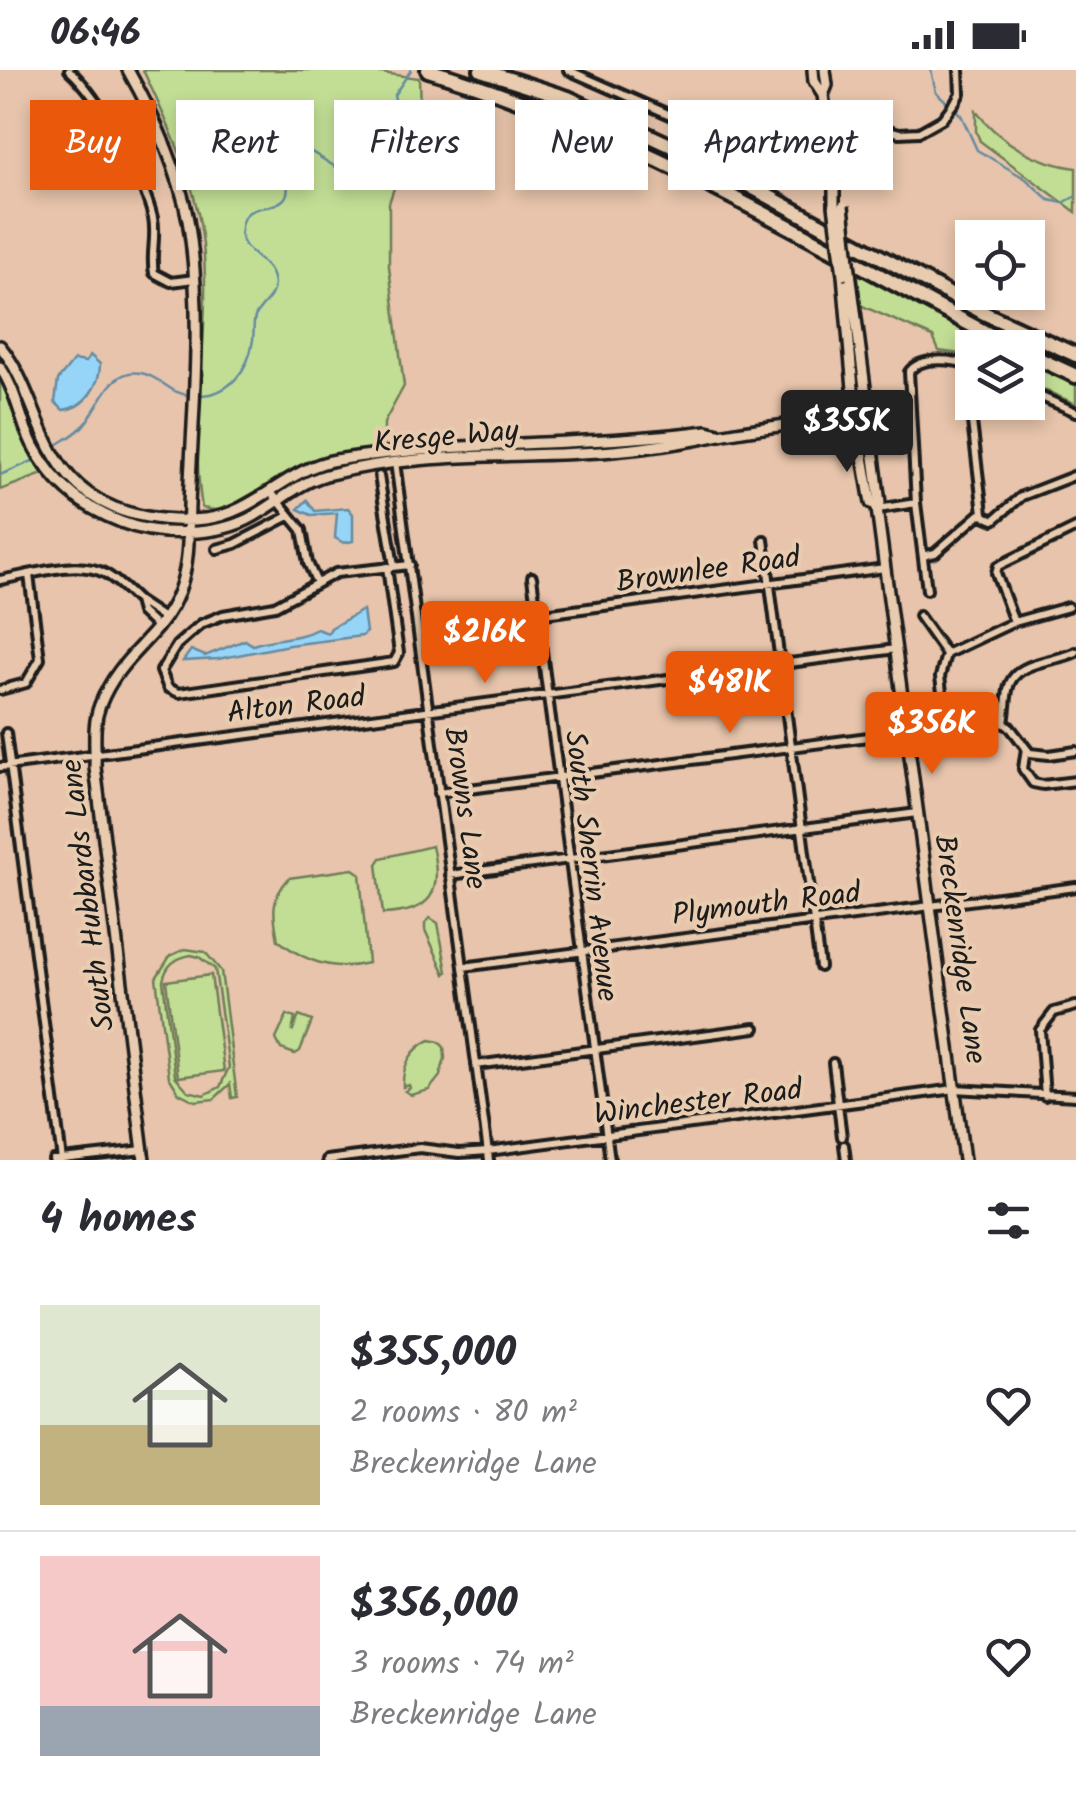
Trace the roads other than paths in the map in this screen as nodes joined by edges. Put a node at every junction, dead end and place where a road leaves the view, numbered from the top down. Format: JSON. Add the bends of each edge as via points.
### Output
{"nodes":[{"id":1,"x":68,"y":70,"type":"edge"},
{"id":2,"x":128,"y":70,"type":"edge"},
{"id":3,"x":429,"y":70,"type":"edge"},
{"id":4,"x":481,"y":70,"type":"edge"},
{"id":5,"x":568,"y":70,"type":"edge"},
{"id":6,"x":813,"y":70,"type":"edge"},
{"id":7,"x":825,"y":70,"type":"edge"},
{"id":8,"x":958,"y":70,"type":"edge"},
{"id":9,"x":822,"y":95,"type":"junction"},
{"id":10,"x":823,"y":100,"type":"edge"},
{"id":11,"x":668,"y":113,"type":"edge"},
{"id":12,"x":893,"y":131,"type":"edge"},
{"id":13,"x":836,"y":190,"type":"edge"},
{"id":14,"x":847,"y":278,"type":"junction"},
{"id":15,"x":194,"y":279,"type":"junction"},
{"id":16,"x":982,"y":330,"type":"edge"},
{"id":17,"x":0,"y":346,"type":"edge"},
{"id":18,"x":1076,"y":356,"type":"edge"},
{"id":19,"x":955,"y":361,"type":"edge"},
{"id":20,"x":1045,"y":362,"type":"edge"},
{"id":21,"x":0,"y":367,"type":"edge"},
{"id":22,"x":1076,"y":376,"type":"edge"},
{"id":23,"x":1045,"y":398,"type":"edge"},
{"id":24,"x":1076,"y":412,"type":"edge"},
{"id":25,"x":868,"y":415,"type":"junction"},
{"id":26,"x":856,"y":416,"type":"junction"},
{"id":27,"x":974,"y":420,"type":"edge"},
{"id":28,"x":721,"y":435,"type":"junction"},
{"id":29,"x":396,"y":462,"type":"junction"},
{"id":30,"x":1076,"y":475,"type":"edge"},
{"id":31,"x":379,"y":476,"type":"dead end"},
{"id":32,"x":274,"y":496,"type":"junction"},
{"id":33,"x":916,"y":502,"type":"junction"},
{"id":34,"x":877,"y":508,"type":"junction"},
{"id":35,"x":983,"y":514,"type":"junction"},
{"id":36,"x":289,"y":516,"type":"junction"},
{"id":37,"x":188,"y":525,"type":"junction"},
{"id":38,"x":1076,"y":528,"type":"edge"},
{"id":39,"x":764,"y":540,"type":"dead end"},
{"id":40,"x":218,"y":549,"type":"dead end"},
{"id":41,"x":923,"y":556,"type":"junction"},
{"id":42,"x":410,"y":564,"type":"junction"},
{"id":43,"x":391,"y":566,"type":"junction"},
{"id":44,"x":885,"y":568,"type":"junction"},
{"id":45,"x":29,"y":575,"type":"junction"},
{"id":46,"x":532,"y":577,"type":"dead end"},
{"id":47,"x":0,"y":580,"type":"edge"},
{"id":48,"x":317,"y":583,"type":"junction"},
{"id":49,"x":770,"y":584,"type":"junction"},
{"id":50,"x":927,"y":590,"type":"dead end"},
{"id":51,"x":1068,"y":607,"type":"dead end"},
{"id":52,"x":537,"y":615,"type":"junction"},
{"id":53,"x":919,"y":616,"type":"dead end"},
{"id":54,"x":1014,"y":622,"type":"junction"},
{"id":55,"x":162,"y":624,"type":"junction"},
{"id":56,"x":896,"y":649,"type":"junction"},
{"id":57,"x":1076,"y":652,"type":"edge"},
{"id":58,"x":946,"y":654,"type":"junction"},
{"id":59,"x":780,"y":665,"type":"junction"},
{"id":60,"x":0,"y":690,"type":"edge"},
{"id":61,"x":548,"y":696,"type":"junction"},
{"id":62,"x":427,"y":712,"type":"junction"},
{"id":63,"x":1004,"y":723,"type":"junction"},
{"id":64,"x":948,"y":730,"type":"junction"},
{"id":65,"x":6,"y":733,"type":"dead end"},
{"id":66,"x":94,"y":734,"type":"junction"},
{"id":67,"x":908,"y":735,"type":"junction"},
{"id":68,"x":791,"y":746,"type":"junction"},
{"id":69,"x":1026,"y":748,"type":"junction"},
{"id":70,"x":114,"y":750,"type":"junction"},
{"id":71,"x":1076,"y":751,"type":"edge"},
{"id":72,"x":96,"y":753,"type":"junction"},
{"id":73,"x":4,"y":766,"type":"edge"},
{"id":74,"x":558,"y":778,"type":"junction"},
{"id":75,"x":1076,"y":781,"type":"edge"},
{"id":76,"x":438,"y":793,"type":"junction"},
{"id":77,"x":917,"y":813,"type":"junction"},
{"id":78,"x":802,"y":828,"type":"junction"},
{"id":79,"x":568,"y":859,"type":"junction"},
{"id":80,"x":450,"y":875,"type":"junction"},
{"id":81,"x":1076,"y":887,"type":"edge"},
{"id":82,"x":930,"y":904,"type":"junction"},
{"id":83,"x":814,"y":919,"type":"junction"},
{"id":84,"x":581,"y":950,"type":"junction"},
{"id":85,"x":463,"y":966,"type":"junction"},
{"id":86,"x":820,"y":967,"type":"dead end"},
{"id":87,"x":1076,"y":1006,"type":"edge"},
{"id":88,"x":755,"y":1028,"type":"dead end"},
{"id":89,"x":594,"y":1049,"type":"junction"},
{"id":90,"x":833,"y":1063,"type":"dead end"},
{"id":91,"x":476,"y":1065,"type":"junction"},
{"id":92,"x":955,"y":1089,"type":"junction"},
{"id":93,"x":1045,"y":1096,"type":"junction"},
{"id":94,"x":1076,"y":1096,"type":"edge"},
{"id":95,"x":838,"y":1105,"type":"junction"},
{"id":96,"x":605,"y":1136,"type":"junction"},
{"id":97,"x":143,"y":1155,"type":"edge"},
{"id":98,"x":488,"y":1156,"type":"edge"},
{"id":99,"x":62,"y":1159,"type":"edge"},
{"id":100,"x":53,"y":1160,"type":"edge"},
{"id":101,"x":327,"y":1160,"type":"edge"},
{"id":102,"x":610,"y":1160,"type":"edge"},
{"id":103,"x":846,"y":1160,"type":"edge"},
{"id":104,"x":964,"y":1160,"type":"edge"}],
"edges":[{"from":1,"to":15,"type":"street","via":[[96,99],[147,200],[155,228],[154,272],[171,282]]},
{"from":2,"to":15,"type":"street","via":[[181,190]]},
{"from":3,"to":16,"type":"highway","via":[[665,161]]},
{"from":4,"to":18,"type":"highway","via":[[568,98],[683,151]]},
{"from":5,"to":11,"type":"street"},
{"from":6,"to":9,"type":"street","name":"Breckenridge Lane"},
{"from":7,"to":9,"type":"street","name":"Breckenridge Lane"},
{"from":8,"to":12,"type":"street","via":[[958,97],[942,119],[918,132]]},
{"from":9,"to":10,"type":"street","name":"Breckenridge Lane"},
{"from":13,"to":14,"type":"street","name":"Breckenridge Lane","bridge":true},
{"from":14,"to":25,"type":"street","name":"Breckenridge Lane"},
{"from":14,"to":26,"type":"street","name":"Breckenridge Lane"},
{"from":15,"to":37,"type":"street"},
{"from":17,"to":37,"type":"street","via":[[24,382],[47,442],[82,489],[139,516]]},
{"from":19,"to":33,"type":"street","via":[[920,363],[908,376]]},
{"from":20,"to":22,"type":"highway"},
{"from":21,"to":37,"type":"street","via":[[35,448],[71,495],[136,527]]},
{"from":23,"to":24,"type":"street"},
{"from":25,"to":26,"type":"street","name":"Kresge Way"},
{"from":25,"to":34,"type":"street","name":"Breckenridge Lane"},
{"from":26,"to":28,"type":"street","name":"Kresge Way"},
{"from":26,"to":34,"type":"street","name":"Breckenridge Lane"},
{"from":27,"to":35,"type":"street"},
{"from":28,"to":29,"type":"street","name":"Kresge Way","via":[[612,451]]},
{"from":28,"to":32,"type":"street","name":"Kresge Way","via":[[384,454],[319,464]]},
{"from":29,"to":32,"type":"street","name":"Kresge Way","via":[[321,476]]},
{"from":29,"to":42,"type":"street","name":"Browns Lane"},
{"from":30,"to":35,"type":"street","via":[[1022,496],[994,520]]},
{"from":31,"to":43,"type":"street"},
{"from":32,"to":36,"type":"street"},
{"from":32,"to":37,"type":"street","name":"Kresge Way"},
{"from":33,"to":34,"type":"street"},
{"from":33,"to":41,"type":"street"},
{"from":34,"to":44,"type":"street","name":"Breckenridge Lane"},
{"from":35,"to":41,"type":"street"},
{"from":36,"to":40,"type":"street"},
{"from":36,"to":48,"type":"street","via":[[302,530]]},
{"from":37,"to":55,"type":"street","name":"South Hubbards Lane","via":[[183,584]]},
{"from":38,"to":54,"type":"street","via":[[998,566]]},
{"from":39,"to":49,"type":"street"},
{"from":41,"to":50,"type":"street"},
{"from":42,"to":43,"type":"street"},
{"from":42,"to":62,"type":"street","name":"Browns Lane"},
{"from":43,"to":48,"type":"street","via":[[339,572]]},
{"from":43,"to":48,"type":"street","via":[[398,653],[392,663],[180,692],[168,688],[161,671],[201,624],[274,606]]},
{"from":44,"to":49,"type":"street","name":"Brownlee Road"},
{"from":44,"to":56,"type":"street","name":"Breckenridge Lane"},
{"from":45,"to":47,"type":"street"},
{"from":45,"to":55,"type":"street","via":[[93,569]]},
{"from":45,"to":60,"type":"street","via":[[40,659],[26,683]]},
{"from":46,"to":52,"type":"street","name":"South Sherrin Avenue"},
{"from":49,"to":52,"type":"street","name":"Brownlee Road"},
{"from":49,"to":59,"type":"street"},
{"from":51,"to":54,"type":"street"},
{"from":52,"to":61,"type":"street","name":"South Sherrin Avenue"},
{"from":53,"to":58,"type":"street"},
{"from":54,"to":58,"type":"street"},
{"from":55,"to":66,"type":"street","name":"South Hubbards Lane","via":[[107,689]]},
{"from":56,"to":59,"type":"street","name":"Alton Road"},
{"from":56,"to":67,"type":"street","name":"Breckenridge Lane"},
{"from":57,"to":63,"type":"street","via":[[1015,675]]},
{"from":58,"to":64,"type":"street","via":[[940,677]]},
{"from":59,"to":61,"type":"street","name":"Alton Road"},
{"from":59,"to":68,"type":"street"},
{"from":61,"to":62,"type":"street","name":"Alton Road"},
{"from":61,"to":74,"type":"street","name":"South Sherrin Avenue"},
{"from":62,"to":70,"type":"street","name":"Alton Road"},
{"from":62,"to":76,"type":"street","name":"Browns Lane"},
{"from":63,"to":64,"type":"street"},
{"from":63,"to":69,"type":"street"},
{"from":64,"to":67,"type":"street"},
{"from":65,"to":73,"type":"street"},
{"from":66,"to":70,"type":"street"},
{"from":66,"to":72,"type":"street","name":"South Hubbards Lane"},
{"from":67,"to":68,"type":"street"},
{"from":67,"to":77,"type":"street","name":"Breckenridge Lane"},
{"from":68,"to":74,"type":"street"},
{"from":68,"to":78,"type":"street"},
{"from":69,"to":71,"type":"street","via":[[1042,755]]},
{"from":69,"to":75,"type":"street","via":[[1023,769],[1032,783]]},
{"from":70,"to":72,"type":"street","name":"Alton Road"},
{"from":72,"to":73,"type":"street","name":"Alton Road"},
{"from":72,"to":97,"type":"street","name":"South Hubbards Lane"},
{"from":73,"to":99,"type":"street"},
{"from":74,"to":76,"type":"street"},
{"from":74,"to":79,"type":"street","name":"South Sherrin Avenue"},
{"from":76,"to":80,"type":"street","name":"Browns Lane"},
{"from":77,"to":78,"type":"street"},
{"from":77,"to":82,"type":"street","name":"Breckenridge Lane"},
{"from":78,"to":79,"type":"street"},
{"from":78,"to":83,"type":"street"},
{"from":79,"to":80,"type":"street"},
{"from":79,"to":84,"type":"street","name":"South Sherrin Avenue"},
{"from":80,"to":85,"type":"street","name":"Browns Lane"},
{"from":81,"to":82,"type":"street","name":"Plymouth Road"},
{"from":82,"to":83,"type":"street","name":"Plymouth Road"},
{"from":82,"to":92,"type":"street","name":"Breckenridge Lane"},
{"from":83,"to":84,"type":"street","name":"Plymouth Road"},
{"from":83,"to":86,"type":"street"},
{"from":84,"to":85,"type":"street","name":"Plymouth Road"},
{"from":84,"to":89,"type":"street","name":"South Sherrin Avenue"},
{"from":85,"to":91,"type":"street","name":"Browns Lane"},
{"from":87,"to":93,"type":"street","via":[[1054,1012],[1040,1030]]},
{"from":88,"to":89,"type":"street"},
{"from":89,"to":91,"type":"street"},
{"from":89,"to":96,"type":"street","name":"South Sherrin Avenue"},
{"from":90,"to":95,"type":"street"},
{"from":91,"to":98,"type":"street","name":"Browns Lane"},
{"from":92,"to":93,"type":"street","name":"Winchester Road"},
{"from":92,"to":95,"type":"street","name":"Winchester Road"},
{"from":92,"to":104,"type":"street","name":"Breckenridge Lane"},
{"from":93,"to":94,"type":"street","name":"Winchester Road"},
{"from":95,"to":96,"type":"street","name":"Winchester Road"},
{"from":95,"to":103,"type":"street"},
{"from":96,"to":98,"type":"street","name":"Winchester Road"},
{"from":96,"to":102,"type":"street","name":"South Sherrin Avenue"},
{"from":97,"to":99,"type":"street"},
{"from":98,"to":101,"type":"street","name":"Winchester Road","via":[[420,1148]]},
{"from":99,"to":100,"type":"street"}]}
